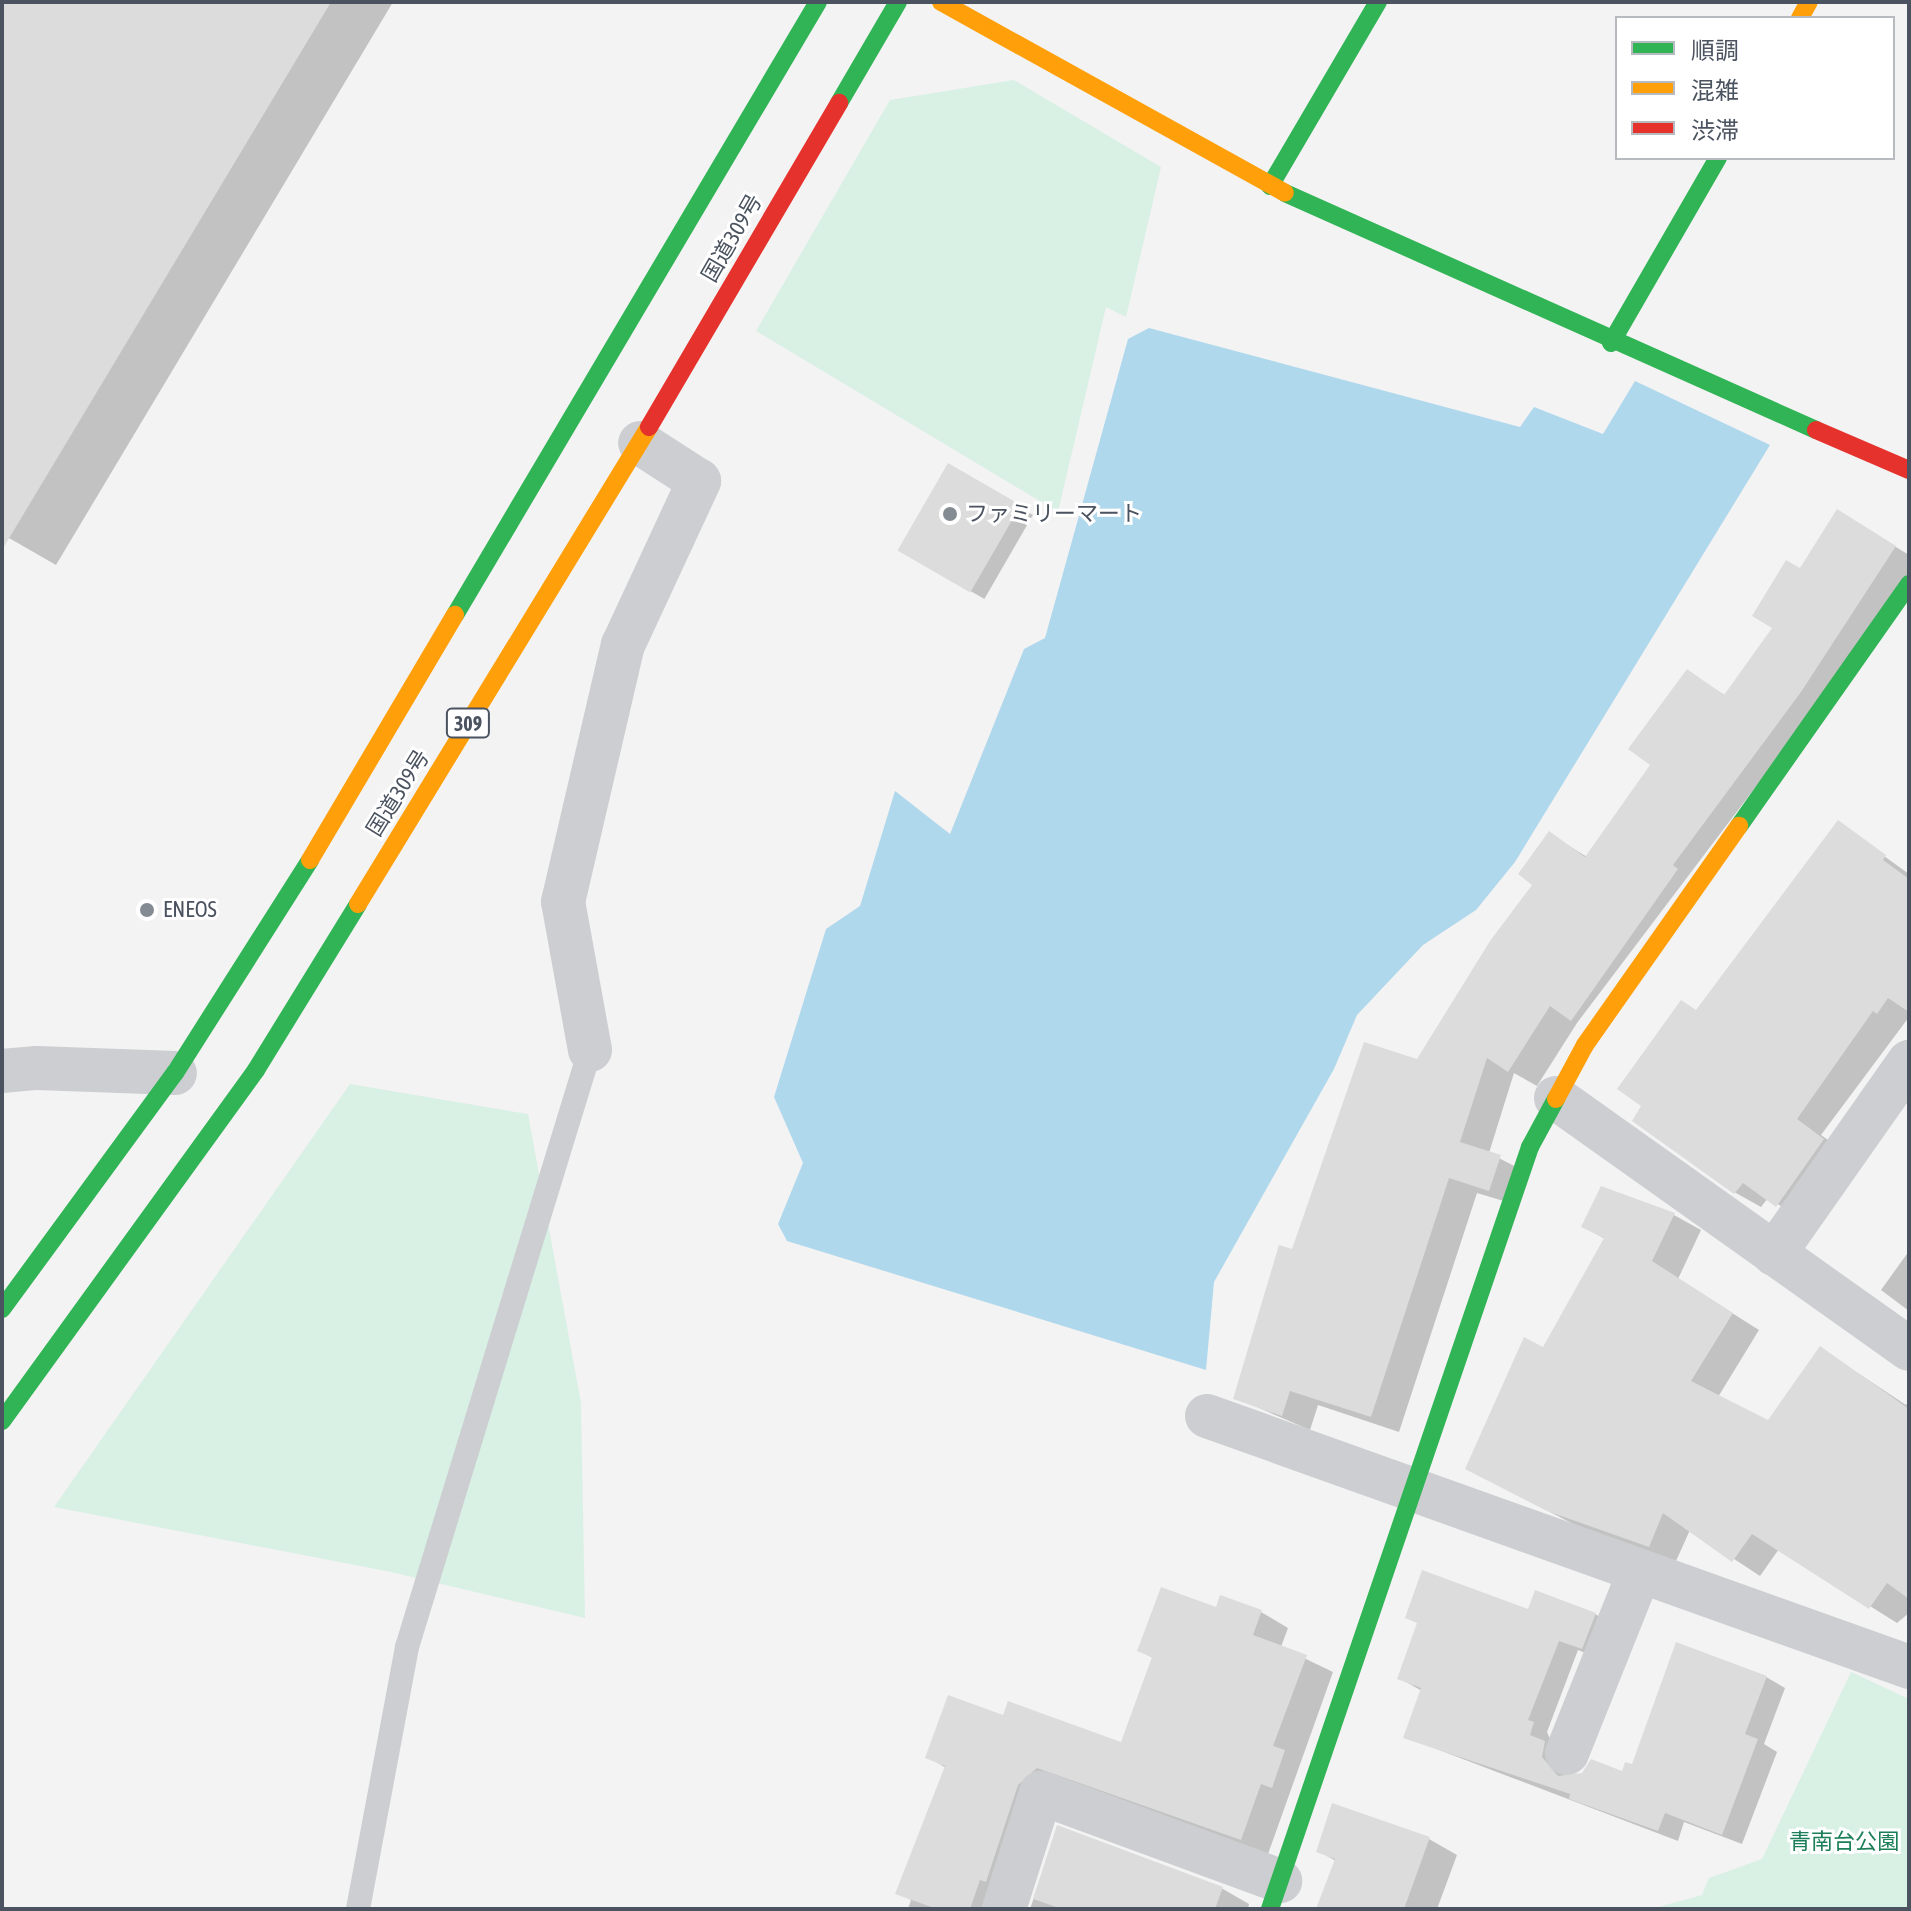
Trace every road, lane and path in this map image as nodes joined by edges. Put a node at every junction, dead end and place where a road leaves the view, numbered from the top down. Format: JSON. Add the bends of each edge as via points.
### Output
{"nodes":[{"id":1,"x":818,"y":2,"type":"edge"},
{"id":2,"x":898,"y":2,"type":"edge"},
{"id":3,"x":941,"y":2,"type":"edge"},
{"id":4,"x":1378,"y":2,"type":"edge"},
{"id":5,"x":1717,"y":160,"type":"edge"},
{"id":6,"x":1270,"y":186,"type":"junction"},
{"id":7,"x":1611,"y":343,"type":"junction"},
{"id":8,"x":640,"y":443,"type":"junction"},
{"id":9,"x":1909,"y":470,"type":"edge"},
{"id":10,"x":1909,"y":584,"type":"edge"},
{"id":11,"x":590,"y":1050,"type":"joint"},
{"id":12,"x":1909,"y":1062,"type":"edge"},
{"id":13,"x":2,"y":1071,"type":"edge"},
{"id":14,"x":175,"y":1073,"type":"junction"},
{"id":15,"x":1556,"y":1098,"type":"junction"},
{"id":16,"x":1774,"y":1254,"type":"junction"},
{"id":17,"x":2,"y":1309,"type":"edge"},
{"id":18,"x":1909,"y":1349,"type":"edge"},
{"id":19,"x":1207,"y":1416,"type":"dead end"},
{"id":20,"x":2,"y":1421,"type":"edge"},
{"id":21,"x":1412,"y":1492,"type":"junction"},
{"id":22,"x":1639,"y":1573,"type":"junction"},
{"id":23,"x":1909,"y":1667,"type":"edge"},
{"id":24,"x":1567,"y":1753,"type":"dead end"},
{"id":25,"x":1275,"y":1895,"type":"edge"},
{"id":26,"x":358,"y":1909,"type":"edge"},
{"id":27,"x":1004,"y":1909,"type":"edge"}],
"edges":[{"from":1,"to":14,"type":"main road","name":"国道309号","via":[[296,884]]},
{"from":2,"to":8,"type":"main road","name":"国道309号","number":"309"},
{"from":3,"to":6,"type":"main road"},
{"from":4,"to":6,"type":"main road"},
{"from":5,"to":7,"type":"main road"},
{"from":6,"to":7,"type":"main road"},
{"from":7,"to":9,"type":"main road"},
{"from":8,"to":11,"type":"street","via":[[699,481],[623,645],[563,902]]},
{"from":8,"to":20,"type":"main road","name":"国道309号","number":"309","via":[[256,1070]]},
{"from":10,"to":15,"type":"main road","via":[[1585,1045]]},
{"from":11,"to":26,"type":"lane","via":[[407,1647]]},
{"from":12,"to":16,"type":"street"},
{"from":13,"to":14,"type":"street"},
{"from":14,"to":17,"type":"main road","name":"国道309号"},
{"from":15,"to":16,"type":"street"},
{"from":15,"to":21,"type":"main road","via":[[1530,1147]]},
{"from":16,"to":18,"type":"street"},
{"from":19,"to":21,"type":"street"},
{"from":21,"to":22,"type":"street"},
{"from":21,"to":25,"type":"main road"},
{"from":22,"to":23,"type":"street"},
{"from":22,"to":24,"type":"street"},
{"from":25,"to":27,"type":"street","via":[[1041,1793]]}]}
